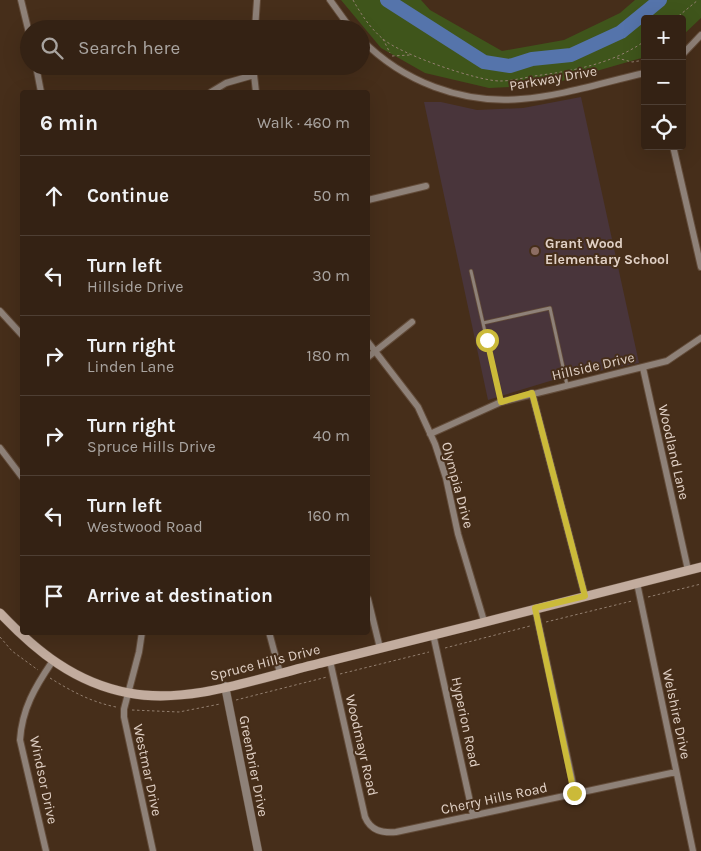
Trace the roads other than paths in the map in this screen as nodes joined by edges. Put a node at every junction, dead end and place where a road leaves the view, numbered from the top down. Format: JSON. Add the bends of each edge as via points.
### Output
{"nodes":[{"id":1,"x":21,"y":0,"type":"edge"},
{"id":2,"x":257,"y":0,"type":"edge"},
{"id":3,"x":330,"y":0,"type":"edge"},
{"id":4,"x":26,"y":20,"type":"edge"},
{"id":5,"x":256,"y":20,"type":"edge"},
{"id":6,"x":344,"y":20,"type":"edge"},
{"id":7,"x":701,"y":35,"type":"edge"},
{"id":8,"x":370,"y":48,"type":"edge"},
{"id":9,"x":686,"y":51,"type":"edge"},
{"id":10,"x":641,"y":74,"type":"edge"},
{"id":11,"x":38,"y":75,"type":"edge"},
{"id":12,"x":254,"y":75,"type":"joint"},
{"id":13,"x":41,"y":90,"type":"edge"},
{"id":14,"x":214,"y":90,"type":"edge"},
{"id":15,"x":256,"y":90,"type":"edge"},
{"id":16,"x":673,"y":150,"type":"edge"},
{"id":17,"x":426,"y":186,"type":"dead end"},
{"id":18,"x":370,"y":200,"type":"edge"},
{"id":19,"x":701,"y":267,"type":"edge"},
{"id":20,"x":471,"y":271,"type":"dead end"},
{"id":21,"x":0,"y":311,"type":"edge"},
{"id":22,"x":412,"y":322,"type":"dead end"},
{"id":23,"x":483,"y":323,"type":"junction"},
{"id":24,"x":20,"y":333,"type":"edge"},
{"id":25,"x":701,"y":338,"type":"edge"},
{"id":26,"x":370,"y":345,"type":"edge"},
{"id":27,"x":375,"y":351,"type":"junction"},
{"id":28,"x":370,"y":355,"type":"edge"},
{"id":29,"x":643,"y":368,"type":"junction"},
{"id":30,"x":567,"y":385,"type":"junction"},
{"id":31,"x":532,"y":393,"type":"junction"},
{"id":32,"x":501,"y":402,"type":"junction"},
{"id":33,"x":430,"y":434,"type":"junction"},
{"id":34,"x":0,"y":448,"type":"edge"},
{"id":35,"x":20,"y":474,"type":"edge"},
{"id":36,"x":701,"y":567,"type":"edge"},
{"id":37,"x":688,"y":570,"type":"junction"},
{"id":38,"x":636,"y":583,"type":"junction"},
{"id":39,"x":585,"y":596,"type":"junction"},
{"id":40,"x":370,"y":607,"type":"edge"},
{"id":41,"x":535,"y":608,"type":"junction"},
{"id":42,"x":0,"y":613,"type":"edge"},
{"id":43,"x":484,"y":621,"type":"junction"},
{"id":44,"x":20,"y":634,"type":"edge"},
{"id":45,"x":433,"y":634,"type":"junction"},
{"id":46,"x":20,"y":635,"type":"edge"},
{"id":47,"x":141,"y":635,"type":"edge"},
{"id":48,"x":270,"y":635,"type":"edge"},
{"id":49,"x":380,"y":648,"type":"junction"},
{"id":50,"x":330,"y":661,"type":"junction"},
{"id":51,"x":52,"y":662,"type":"junction"},
{"id":52,"x":280,"y":673,"type":"junction"},
{"id":53,"x":225,"y":686,"type":"junction"},
{"id":54,"x":128,"y":693,"type":"junction"},
{"id":55,"x":676,"y":772,"type":"junction"},
{"id":56,"x":574,"y":793,"type":"junction"},
{"id":57,"x":473,"y":816,"type":"junction"},
{"id":58,"x":376,"y":830,"type":"joint"},
{"id":59,"x":46,"y":851,"type":"edge"},
{"id":60,"x":153,"y":851,"type":"edge"},
{"id":61,"x":258,"y":851,"type":"edge"},
{"id":62,"x":693,"y":851,"type":"edge"}],
"edges":[{"from":1,"to":4,"type":"street"},
{"from":2,"to":5,"type":"street"},
{"from":3,"to":6,"type":"street"},
{"from":7,"to":9,"type":"street"},
{"from":8,"to":10,"type":"street","name":"Parkway Drive","via":[[396,69],[424,84],[482,98],[523,99]]},
{"from":11,"to":13,"type":"street"},
{"from":12,"to":14,"type":"street"},
{"from":12,"to":15,"type":"street"},
{"from":16,"to":19,"type":"street"},
{"from":17,"to":18,"type":"street"},
{"from":20,"to":23,"type":"lane"},
{"from":21,"to":24,"type":"street"},
{"from":22,"to":27,"type":"street"},
{"from":23,"to":30,"type":"lane","via":[[550,308]]},
{"from":23,"to":32,"type":"lane"},
{"from":25,"to":29,"type":"street","name":"Hillside Drive","via":[[672,359]]},
{"from":26,"to":27,"type":"street","name":"Olympia Drive"},
{"from":27,"to":28,"type":"street"},
{"from":27,"to":33,"type":"street","name":"Olympia Drive","via":[[418,408]]},
{"from":29,"to":30,"type":"street","name":"Hillside Drive"},
{"from":29,"to":37,"type":"street","name":"Woodland Lane"},
{"from":30,"to":31,"type":"street","name":"Hillside Drive"},
{"from":31,"to":32,"type":"street","name":"Hillside Drive"},
{"from":31,"to":39,"type":"street"},
{"from":32,"to":33,"type":"street","name":"Hillside Drive"},
{"from":33,"to":43,"type":"street","name":"Olympia Drive","via":[[446,478],[458,534]]},
{"from":34,"to":35,"type":"street"},
{"from":36,"to":37,"type":"main road","name":"Spruce Hills Drive"},
{"from":37,"to":38,"type":"main road","name":"Spruce Hills Drive"},
{"from":38,"to":39,"type":"main road","name":"Spruce Hills Drive"},
{"from":38,"to":55,"type":"street","name":"Welshire Drive"},
{"from":39,"to":41,"type":"main road","name":"Spruce Hills Drive"},
{"from":40,"to":49,"type":"street"},
{"from":41,"to":43,"type":"main road","name":"Spruce Hills Drive"},
{"from":41,"to":56,"type":"street"},
{"from":42,"to":44,"type":"main road","name":"Spruce Hills Drive"},
{"from":43,"to":45,"type":"main road","name":"Spruce Hills Drive"},
{"from":45,"to":49,"type":"main road","name":"Spruce Hills Drive"},
{"from":45,"to":57,"type":"street","name":"Hyperion Road"},
{"from":46,"to":51,"type":"main road","name":"Spruce Hills Drive"},
{"from":47,"to":54,"type":"street","name":"Westmar Drive"},
{"from":48,"to":52,"type":"street"},
{"from":49,"to":50,"type":"main road","name":"Spruce Hills Drive"},
{"from":50,"to":52,"type":"main road","name":"Spruce Hills Drive"},
{"from":50,"to":58,"type":"street","name":"Woodmayr Road","via":[[365,817],[368,825]]},
{"from":51,"to":54,"type":"main road","name":"Spruce Hills Drive","via":[[77,676]]},
{"from":51,"to":59,"type":"street","name":"Windsor Drive","via":[[29,697],[21,722],[20,740]]},
{"from":52,"to":53,"type":"main road","name":"Spruce Hills Drive"},
{"from":53,"to":54,"type":"main road","name":"Spruce Hills Drive","via":[[184,696]]},
{"from":53,"to":61,"type":"street","name":"Greenbrier Drive"},
{"from":54,"to":60,"type":"street","name":"Westmar Drive","via":[[124,717]]},
{"from":55,"to":56,"type":"street","name":"Cherry Hills Road"},
{"from":55,"to":62,"type":"street","name":"Welshire Drive"},
{"from":56,"to":57,"type":"street","name":"Cherry Hills Road"},
{"from":57,"to":58,"type":"street","name":"Cherry Hills Road","via":[[396,832]]}]}
